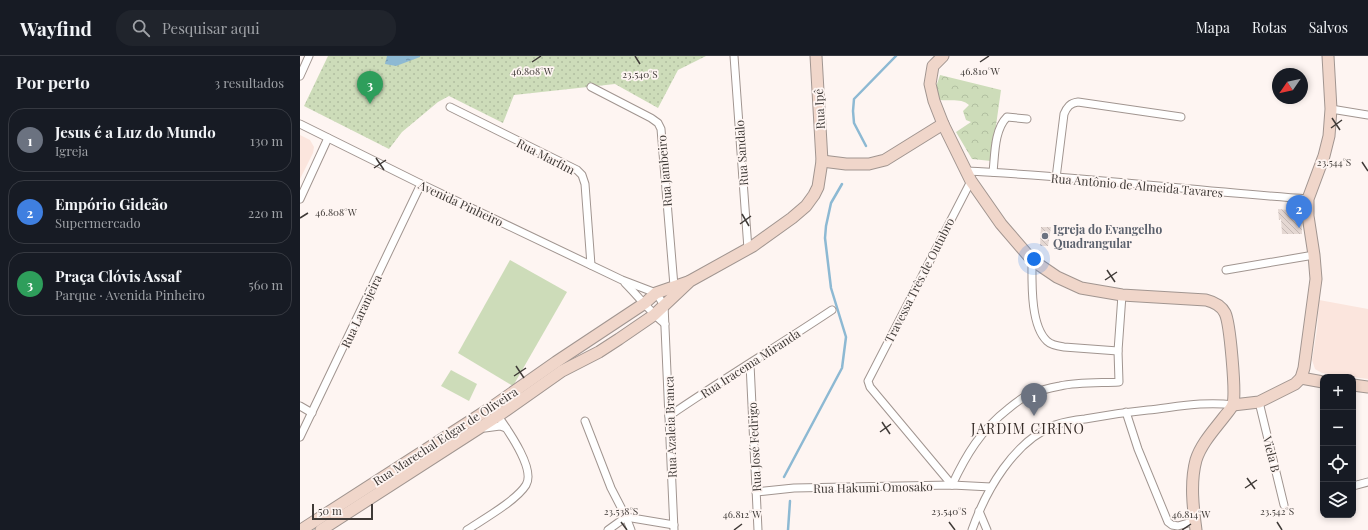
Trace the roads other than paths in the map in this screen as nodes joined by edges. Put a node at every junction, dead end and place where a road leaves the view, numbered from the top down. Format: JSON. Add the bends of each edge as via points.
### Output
{"nodes":[{"id":1,"x":309,"y":56,"type":"edge"},
{"id":2,"x":734,"y":56,"type":"edge"},
{"id":3,"x":816,"y":56,"type":"edge"},
{"id":4,"x":943,"y":56,"type":"edge"},
{"id":5,"x":1328,"y":56,"type":"edge"},
{"id":6,"x":300,"y":76,"type":"edge"},
{"id":7,"x":591,"y":87,"type":"dead end"},
{"id":8,"x":450,"y":107,"type":"dead end"},
{"id":9,"x":1331,"y":109,"type":"junction"},
{"id":10,"x":1368,"y":115,"type":"edge"},
{"id":11,"x":1181,"y":117,"type":"dead end"},
{"id":12,"x":1027,"y":118,"type":"dead end"},
{"id":13,"x":300,"y":124,"type":"edge"},
{"id":14,"x":943,"y":124,"type":"junction"},
{"id":15,"x":328,"y":138,"type":"junction"},
{"id":16,"x":822,"y":161,"type":"junction"},
{"id":17,"x":992,"y":172,"type":"junction"},
{"id":18,"x":969,"y":176,"type":"junction"},
{"id":19,"x":1056,"y":178,"type":"junction"},
{"id":20,"x":421,"y":184,"type":"junction"},
{"id":21,"x":1308,"y":199,"type":"junction"},
{"id":22,"x":300,"y":200,"type":"edge"},
{"id":23,"x":748,"y":249,"type":"junction"},
{"id":24,"x":1314,"y":255,"type":"junction"},
{"id":25,"x":1032,"y":260,"type":"junction"},
{"id":26,"x":590,"y":265,"type":"junction"},
{"id":27,"x":1226,"y":270,"type":"dead end"},
{"id":28,"x":622,"y":280,"type":"junction"},
{"id":29,"x":675,"y":290,"type":"junction"},
{"id":30,"x":656,"y":293,"type":"junction"},
{"id":31,"x":1122,"y":295,"type":"junction"},
{"id":32,"x":645,"y":303,"type":"junction"},
{"id":33,"x":664,"y":305,"type":"junction"},
{"id":34,"x":832,"y":310,"type":"dead end"},
{"id":35,"x":654,"y":315,"type":"junction"},
{"id":36,"x":665,"y":324,"type":"junction"},
{"id":37,"x":1118,"y":351,"type":"junction"},
{"id":38,"x":750,"y":364,"type":"junction"},
{"id":39,"x":1301,"y":378,"type":"junction"},
{"id":40,"x":1320,"y":381,"type":"edge"},
{"id":41,"x":1356,"y":385,"type":"edge"},
{"id":42,"x":1368,"y":386,"type":"edge"},
{"id":43,"x":1259,"y":402,"type":"junction"},
{"id":44,"x":1233,"y":405,"type":"junction"},
{"id":45,"x":300,"y":406,"type":"edge"},
{"id":46,"x":1126,"y":412,"type":"junction"},
{"id":47,"x":312,"y":413,"type":"junction"},
{"id":48,"x":498,"y":416,"type":"junction"},
{"id":49,"x":669,"y":416,"type":"junction"},
{"id":50,"x":585,"y":421,"type":"dead end"},
{"id":51,"x":506,"y":428,"type":"junction"},
{"id":52,"x":476,"y":430,"type":"junction"},
{"id":53,"x":300,"y":437,"type":"edge"},
{"id":54,"x":1368,"y":482,"type":"edge"},
{"id":55,"x":952,"y":485,"type":"junction"},
{"id":56,"x":1356,"y":485,"type":"edge"},
{"id":57,"x":991,"y":487,"type":"junction"},
{"id":58,"x":756,"y":492,"type":"junction"},
{"id":59,"x":1284,"y":505,"type":"dead end"},
{"id":60,"x":979,"y":511,"type":"junction"},
{"id":61,"x":626,"y":517,"type":"junction"},
{"id":62,"x":1196,"y":526,"type":"edge"},
{"id":63,"x":674,"y":527,"type":"edge"},
{"id":64,"x":302,"y":530,"type":"edge"},
{"id":65,"x":321,"y":530,"type":"edge"},
{"id":66,"x":467,"y":530,"type":"edge"},
{"id":67,"x":608,"y":530,"type":"edge"},
{"id":68,"x":631,"y":530,"type":"edge"},
{"id":69,"x":758,"y":530,"type":"edge"},
{"id":70,"x":972,"y":530,"type":"edge"},
{"id":71,"x":987,"y":530,"type":"edge"}],
"edges":[{"from":1,"to":6,"type":"street"},
{"from":2,"to":23,"type":"street","name":"Rua Sandalo"},
{"from":3,"to":16,"type":"main road","name":"Rua Ipê"},
{"from":4,"to":14,"type":"main road","via":[[933,66],[930,84]]},
{"from":5,"to":9,"type":"main road"},
{"from":7,"to":29,"type":"street","name":"Rua Jambeiro","via":[[651,118],[661,129]]},
{"from":8,"to":26,"type":"street","name":"Rua Marfim","via":[[577,170],[582,175],[585,184]]},
{"from":9,"to":10,"type":"street"},
{"from":9,"to":21,"type":"main road","via":[[1324,156]]},
{"from":11,"to":19,"type":"street","via":[[1108,105],[1073,103],[1064,114]]},
{"from":12,"to":17,"type":"street","via":[[1006,117],[1002,121]]},
{"from":13,"to":15,"type":"street","name":"Avenida Pinheiro"},
{"from":14,"to":16,"type":"main road","via":[[885,160],[869,164]]},
{"from":14,"to":18,"type":"main road"},
{"from":15,"to":20,"type":"street","name":"Avenida Pinheiro"},
{"from":15,"to":22,"type":"street"},
{"from":16,"to":23,"type":"main road","name":"Rua Marechal Edgar de Oliveira","via":[[818,187],[806,206]]},
{"from":17,"to":18,"type":"street","name":"Rua Antônio de Almeida Tavares"},
{"from":17,"to":19,"type":"street","name":"Rua Antônio de Almeida Tavares"},
{"from":18,"to":25,"type":"main road","via":[[1001,224]]},
{"from":18,"to":55,"type":"street","name":"Travessa Três de Outubro","via":[[868,381],[870,387]]},
{"from":19,"to":21,"type":"street","name":"Rua Antônio de Almeida Tavares"},
{"from":20,"to":26,"type":"street","name":"Avenida Pinheiro"},
{"from":20,"to":47,"type":"street","name":"Rua Laranjeira"},
{"from":21,"to":24,"type":"main road"},
{"from":23,"to":29,"type":"main road","name":"Rua Marechal Edgar de Oliveira"},
{"from":24,"to":27,"type":"street"},
{"from":24,"to":39,"type":"main road","via":[[1316,280]]},
{"from":25,"to":31,"type":"main road","via":[[1070,284]]},
{"from":25,"to":37,"type":"street","via":[[1035,311],[1038,326],[1047,341],[1055,346]]},
{"from":26,"to":28,"type":"street","name":"Avenida Pinheiro"},
{"from":28,"to":30,"type":"street","name":"Avenida Pinheiro"},
{"from":28,"to":32,"type":"street","name":"Avenida Pinheiro"},
{"from":29,"to":30,"type":"main road","name":"Rua Marechal Edgar de Oliveira"},
{"from":29,"to":33,"type":"main road","name":"Rua Marechal Edgar de Oliveira"},
{"from":30,"to":32,"type":"main road","name":"Rua Marechal Edgar de Oliveira"},
{"from":30,"to":33,"type":"street"},
{"from":31,"to":37,"type":"street"},
{"from":31,"to":44,"type":"main road","via":[[1206,300],[1221,306],[1228,325]]},
{"from":32,"to":35,"type":"street","name":"Avenida Pinheiro"},
{"from":32,"to":64,"type":"main road","name":"Rua Marechal Edgar de Oliveira","via":[[492,407]]},
{"from":33,"to":35,"type":"main road","name":"Rua Marechal Edgar de Oliveira"},
{"from":33,"to":36,"type":"street","name":"Rua Azaleia Branca"},
{"from":34,"to":38,"type":"street","name":"Rua Iracema Miranda"},
{"from":35,"to":36,"type":"street"},
{"from":35,"to":48,"type":"main road","name":"Rua Marechal Edgar de Oliveira","via":[[599,352],[562,371]]},
{"from":36,"to":49,"type":"street","name":"Rua Azaleia Branca"},
{"from":37,"to":55,"type":"street","via":[[1119,382],[1062,385],[1033,393],[1017,401],[984,430]]},
{"from":38,"to":49,"type":"street","name":"Rua Iracema Miranda"},
{"from":38,"to":58,"type":"street","name":"Rua José Fedrigo"},
{"from":39,"to":40,"type":"main road"},
{"from":39,"to":43,"type":"main road","via":[[1295,384]]},
{"from":41,"to":42,"type":"main road"},
{"from":43,"to":44,"type":"main road"},
{"from":43,"to":59,"type":"street","name":"Viela B"},
{"from":44,"to":46,"type":"street","via":[[1203,403]]},
{"from":44,"to":62,"type":"main road","via":[[1205,442],[1197,458],[1193,485]]},
{"from":45,"to":47,"type":"street"},
{"from":46,"to":57,"type":"street","via":[[1066,422],[1044,431],[1017,453]]},
{"from":46,"to":62,"type":"street","via":[[1168,522],[1172,526]]},
{"from":47,"to":53,"type":"street","name":"Rua Laranjeira"},
{"from":48,"to":51,"type":"street"},
{"from":48,"to":52,"type":"main road","name":"Rua Marechal Edgar de Oliveira"},
{"from":49,"to":63,"type":"street","name":"Rua Azaleia Branca"},
{"from":50,"to":61,"type":"street","via":[[611,488]]},
{"from":51,"to":52,"type":"street","via":[[493,426]]},
{"from":51,"to":66,"type":"street","via":[[516,442],[525,464],[526,484],[515,497]]},
{"from":52,"to":65,"type":"main road","name":"Rua Marechal Edgar de Oliveira"},
{"from":54,"to":56,"type":"street"},
{"from":55,"to":57,"type":"street","name":"Rua Hakumi Omosako"},
{"from":55,"to":58,"type":"street","name":"Rua Hakumi Omosako","via":[[794,488]]},
{"from":57,"to":60,"type":"street"},
{"from":58,"to":69,"type":"street","name":"Rua José Fedrigo"},
{"from":60,"to":70,"type":"street"},
{"from":60,"to":71,"type":"street"},
{"from":61,"to":63,"type":"street"},
{"from":61,"to":67,"type":"street"},
{"from":61,"to":68,"type":"street"}]}
